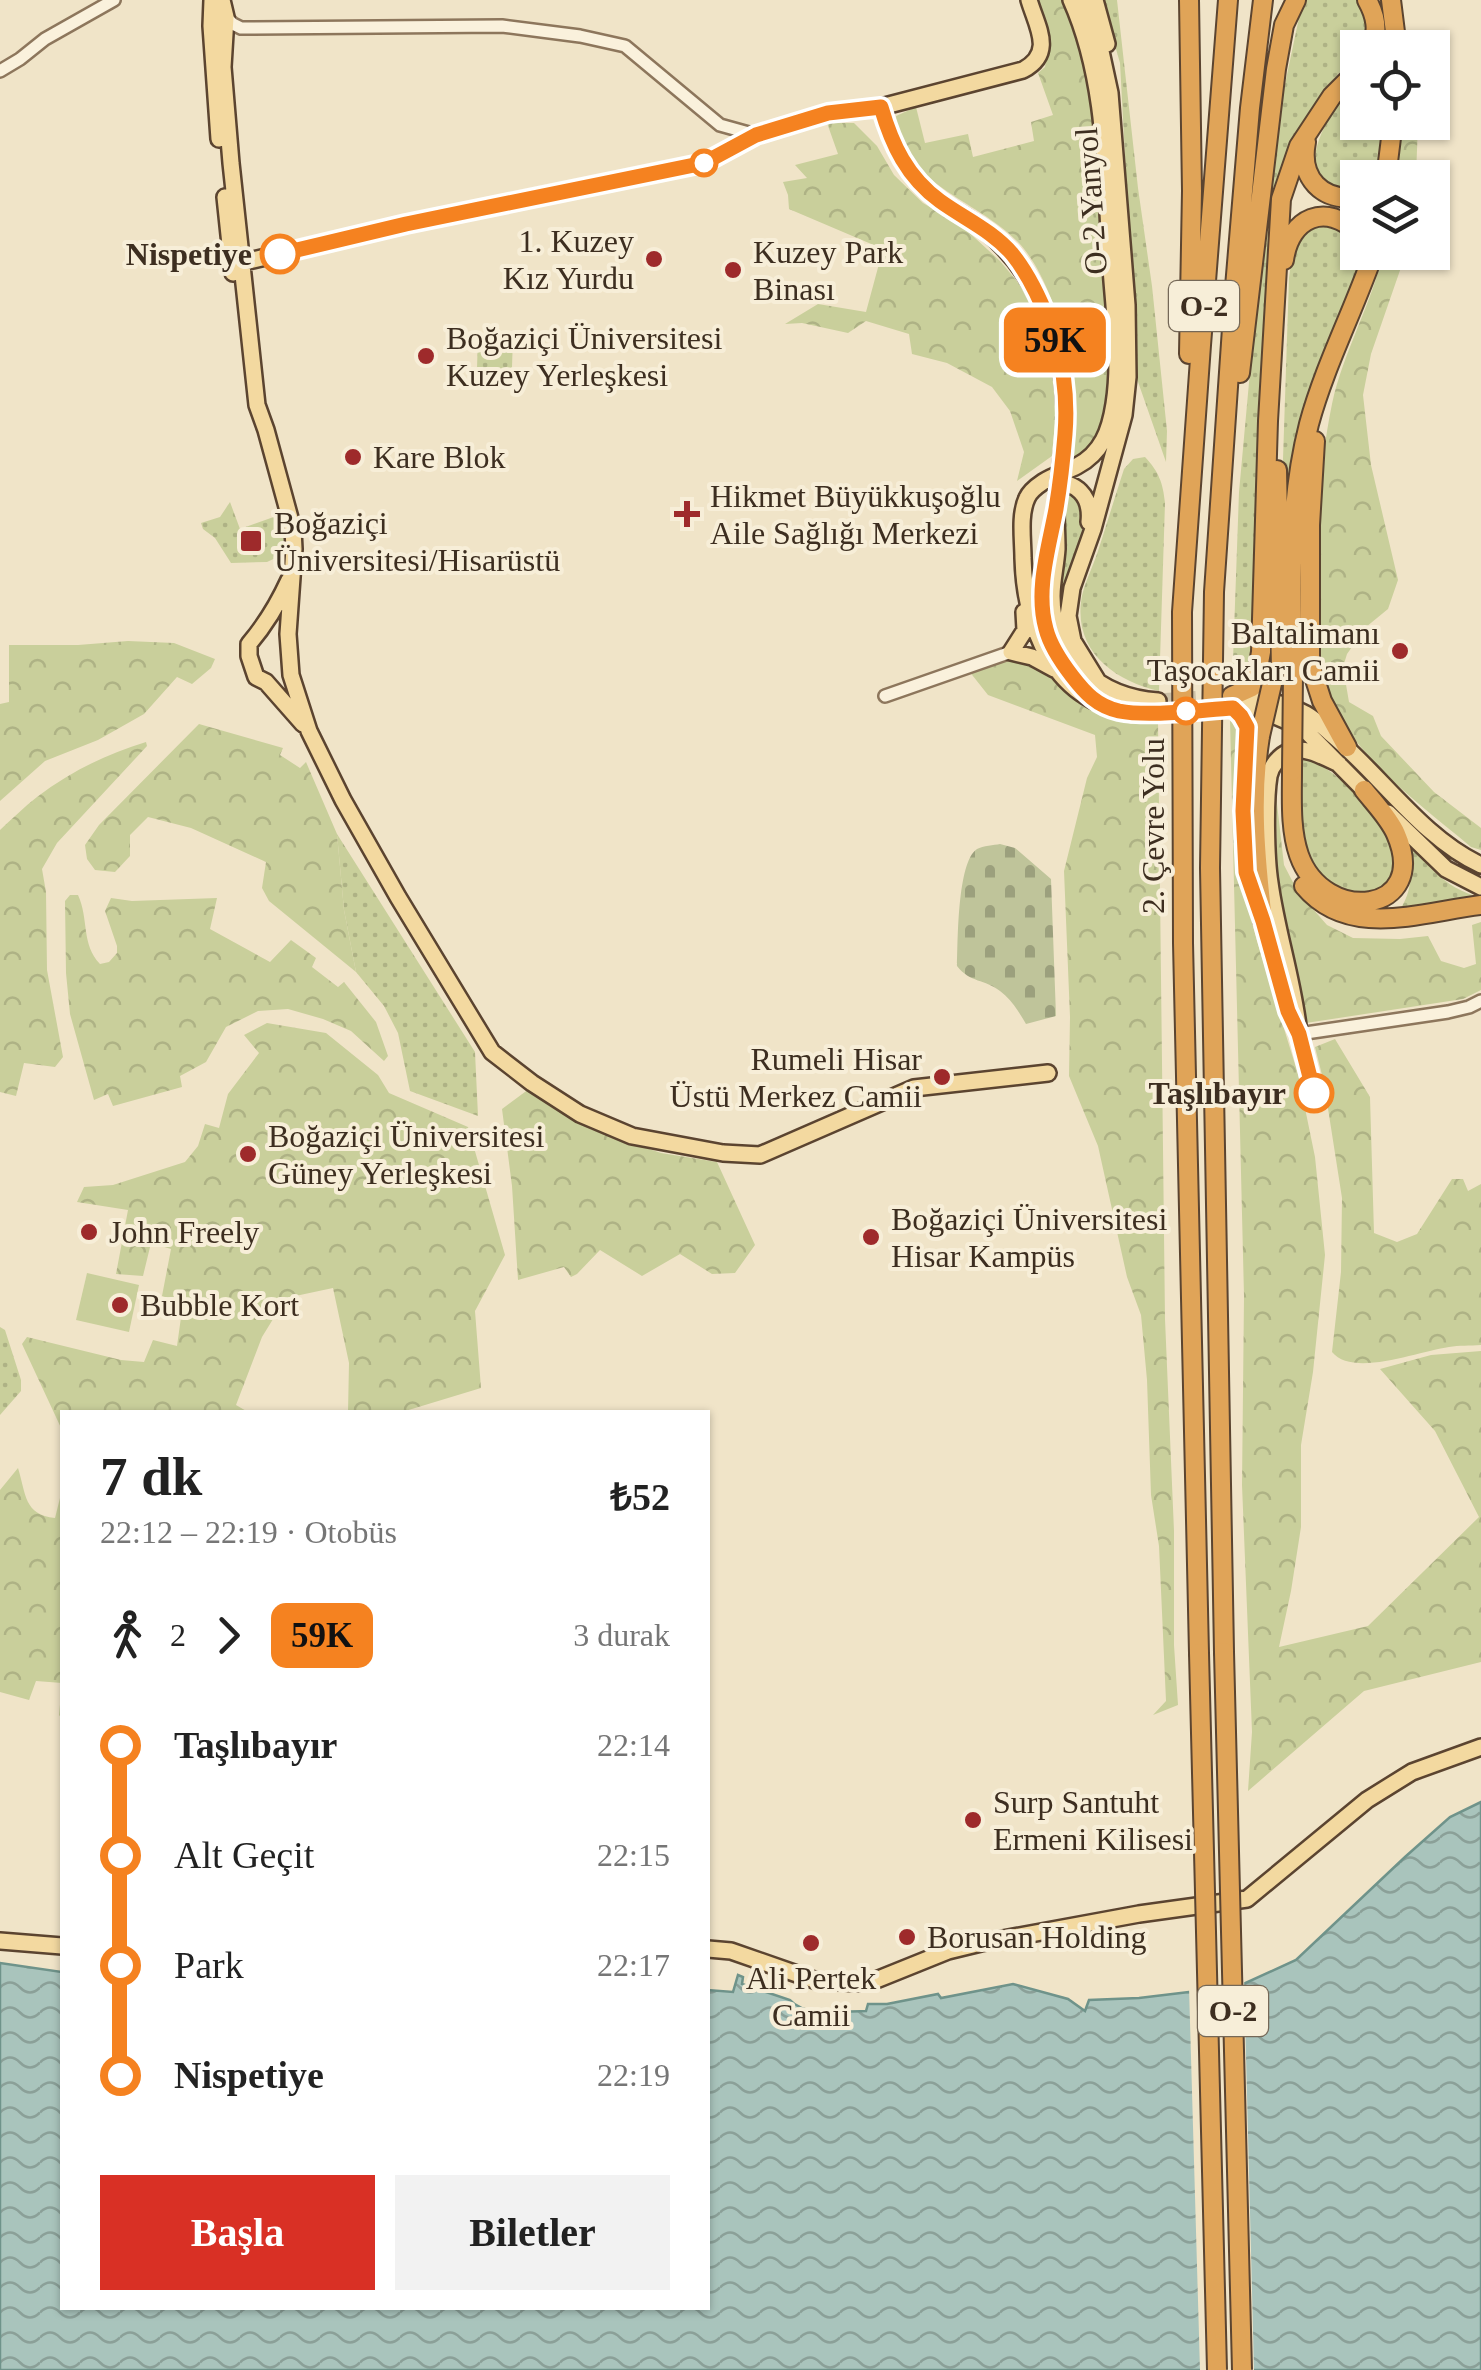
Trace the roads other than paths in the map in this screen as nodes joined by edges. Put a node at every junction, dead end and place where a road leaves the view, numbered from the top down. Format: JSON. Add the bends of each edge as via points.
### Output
{"nodes":[{"id":1,"x":114,"y":0,"type":"edge"},
{"id":2,"x":212,"y":0,"type":"edge"},
{"id":3,"x":1029,"y":0,"type":"edge"},
{"id":4,"x":1071,"y":0,"type":"edge"},
{"id":5,"x":1083,"y":0,"type":"edge"},
{"id":6,"x":1096,"y":0,"type":"edge"},
{"id":7,"x":1188,"y":0,"type":"edge"},
{"id":8,"x":1228,"y":0,"type":"edge"},
{"id":9,"x":1262,"y":0,"type":"edge"},
{"id":10,"x":1296,"y":0,"type":"edge"},
{"id":11,"x":1367,"y":0,"type":"edge"},
{"id":12,"x":1387,"y":0,"type":"edge"},
{"id":13,"x":1400,"y":0,"type":"edge"},
{"id":14,"x":224,"y":8,"type":"edge"},
{"id":15,"x":1376,"y":30,"type":"edge"},
{"id":16,"x":1382,"y":30,"type":"edge"},
{"id":17,"x":1393,"y":30,"type":"edge"},
{"id":18,"x":1398,"y":30,"type":"edge"},
{"id":19,"x":0,"y":71,"type":"edge"},
{"id":20,"x":1340,"y":88,"type":"edge"},
{"id":21,"x":1110,"y":92,"type":"junction"},
{"id":22,"x":881,"y":107,"type":"junction"},
{"id":23,"x":1316,"y":119,"type":"junction"},
{"id":24,"x":720,"y":125,"type":"junction"},
{"id":25,"x":756,"y":135,"type":"junction"},
{"id":26,"x":728,"y":150,"type":"junction"},
{"id":27,"x":1340,"y":198,"type":"edge"},
{"id":28,"x":1340,"y":220,"type":"edge"},
{"id":29,"x":237,"y":264,"type":"junction"},
{"id":30,"x":1363,"y":270,"type":"edge"},
{"id":31,"x":1367,"y":270,"type":"edge"},
{"id":32,"x":1363,"y":281,"type":"junction"},
{"id":33,"x":1274,"y":335,"type":"junction"},
{"id":34,"x":1271,"y":364,"type":"junction"},
{"id":35,"x":1321,"y":390,"type":"junction"},
{"id":36,"x":1046,"y":480,"type":"junction"},
{"id":37,"x":1056,"y":510,"type":"junction"},
{"id":38,"x":1087,"y":546,"type":"junction"},
{"id":39,"x":293,"y":571,"type":"junction"},
{"id":40,"x":1024,"y":572,"type":"junction"},
{"id":41,"x":1214,"y":592,"type":"junction"},
{"id":42,"x":1182,"y":612,"type":"junction"},
{"id":43,"x":264,"y":627,"type":"junction"},
{"id":44,"x":288,"y":634,"type":"junction"},
{"id":45,"x":1010,"y":652,"type":"junction"},
{"id":46,"x":1057,"y":671,"type":"junction"},
{"id":47,"x":290,"y":675,"type":"junction"},
{"id":48,"x":1283,"y":675,"type":"junction"},
{"id":49,"x":1097,"y":680,"type":"junction"},
{"id":50,"x":266,"y":682,"type":"junction"},
{"id":51,"x":884,"y":696,"type":"dead end"},
{"id":52,"x":1232,"y":702,"type":"junction"},
{"id":53,"x":1099,"y":705,"type":"junction"},
{"id":54,"x":309,"y":731,"type":"junction"},
{"id":55,"x":1343,"y":755,"type":"junction"},
{"id":56,"x":1288,"y":771,"type":"junction"},
{"id":57,"x":1364,"y":790,"type":"junction"},
{"id":58,"x":1481,"y":864,"type":"edge"},
{"id":59,"x":1481,"y":888,"type":"edge"},
{"id":60,"x":1481,"y":905,"type":"edge"},
{"id":61,"x":1263,"y":921,"type":"junction"},
{"id":62,"x":1481,"y":1001,"type":"edge"},
{"id":63,"x":1299,"y":1034,"type":"junction"},
{"id":64,"x":1048,"y":1073,"type":"dead end"},
{"id":65,"x":1481,"y":1747,"type":"edge"},
{"id":66,"x":0,"y":1939,"type":"edge"},
{"id":67,"x":60,"y":1946,"type":"edge"},
{"id":68,"x":710,"y":1949,"type":"edge"},
{"id":69,"x":1217,"y":2370,"type":"edge"},
{"id":70,"x":1242,"y":2370,"type":"edge"}],
"edges":[{"from":1,"to":19,"type":"street"},
{"from":2,"to":29,"type":"main road","via":[[216,118]]},
{"from":3,"to":22,"type":"main road","via":[[1042,40],[1035,64]]},
{"from":4,"to":36,"type":"main road","via":[[1100,109],[1117,372],[1103,444],[1092,457]]},
{"from":5,"to":21,"type":"main road","name":"O-2 Yanyol"},
{"from":6,"to":21,"type":"main road","via":[[1112,68]]},
{"from":7,"to":42,"type":"highway","via":[[1192,191]]},
{"from":8,"to":42,"type":"highway","name":"2. Çevre Yolu","number":"O-2"},
{"from":9,"to":41,"type":"highway","name":"2. Çevre Yolu","number":"O-2"},
{"from":10,"to":41,"type":"highway","via":[[1276,69]]},
{"from":11,"to":15,"type":"highway"},
{"from":12,"to":16,"type":"highway"},
{"from":12,"to":17,"type":"highway"},
{"from":13,"to":18,"type":"main road"},
{"from":14,"to":24,"type":"street","via":[[241,28],[502,26],[625,46]]},
{"from":14,"to":29,"type":"main road"},
{"from":20,"to":23,"type":"highway"},
{"from":21,"to":38,"type":"main road","name":"O-2 Yanyol","via":[[1128,377],[1124,415]]},
{"from":22,"to":25,"type":"main road","via":[[828,113]]},
{"from":22,"to":37,"type":"main road","bridge":true,"via":[[914,179],[983,228],[1032,282],[1051,326],[1064,386],[1066,433]]},
{"from":23,"to":27,"type":"highway","via":[[1304,157],[1308,176]]},
{"from":23,"to":33,"type":"highway","via":[[1281,199]]},
{"from":24,"to":25,"type":"street"},
{"from":24,"to":26,"type":"street"},
{"from":25,"to":26,"type":"main road"},
{"from":26,"to":29,"type":"main road","via":[[704,163]]},
{"from":28,"to":33,"type":"highway","via":[[1306,220],[1286,245]]},
{"from":29,"to":39,"type":"main road","via":[[257,405],[293,529]]},
{"from":30,"to":32,"type":"highway"},
{"from":31,"to":32,"type":"highway"},
{"from":32,"to":35,"type":"highway"},
{"from":33,"to":34,"type":"highway"},
{"from":34,"to":48,"type":"highway"},
{"from":34,"to":52,"type":"highway","via":[[1261,652],[1252,687]]},
{"from":35,"to":48,"type":"highway","via":[[1294,503]]},
{"from":35,"to":55,"type":"highway","via":[[1310,508],[1310,664]]},
{"from":36,"to":38,"type":"main road","via":[[1066,482],[1087,499]]},
{"from":36,"to":40,"type":"main road","via":[[1026,499]]},
{"from":37,"to":49,"type":"main road","via":[[1057,630],[1083,672]]},
{"from":37,"to":53,"type":"main road","via":[[1042,594],[1046,629],[1069,672]]},
{"from":38,"to":49,"type":"main road","name":"O-2 Yanyol","via":[[1068,616]]},
{"from":39,"to":43,"type":"main road"},
{"from":39,"to":44,"type":"main road"},
{"from":40,"to":45,"type":"main road","via":[[1024,630]]},
{"from":40,"to":46,"type":"main road","via":[[1036,630]]},
{"from":41,"to":70,"type":"highway","name":"2. Çevre Yolu","number":"O-2","bridge":true,"via":[[1210,868]]},
{"from":42,"to":69,"type":"highway","name":"2. Çevre Yolu","number":"O-2","bridge":true},
{"from":43,"to":44,"type":"main road"},
{"from":43,"to":50,"type":"main road","via":[[249,644],[249,656],[256,677]]},
{"from":44,"to":47,"type":"main road"},
{"from":45,"to":46,"type":"main road"},
{"from":45,"to":51,"type":"street"},
{"from":46,"to":53,"type":"main road"},
{"from":47,"to":50,"type":"main road"},
{"from":47,"to":54,"type":"main road"},
{"from":48,"to":56,"type":"highway","bridge":true},
{"from":48,"to":61,"type":"highway","bridge":true,"via":[[1254,772]]},
{"from":49,"to":53,"type":"main road","via":[[1117,694],[1158,706],[1138,714]]},
{"from":50,"to":54,"type":"main road"},
{"from":52,"to":55,"type":"main road","via":[[1261,699],[1306,714]]},
{"from":52,"to":61,"type":"main road","via":[[1247,727],[1246,872]]},
{"from":54,"to":64,"type":"main road","via":[[492,1052],[580,1114],[632,1136],[760,1154],[914,1088]]},
{"from":55,"to":57,"type":"main road"},
{"from":55,"to":58,"type":"main road","via":[[1458,853]]},
{"from":55,"to":63,"type":"main road","via":[[1289,752],[1270,775],[1270,882]]},
{"from":56,"to":57,"type":"highway","via":[[1300,857],[1312,879],[1326,892],[1371,902],[1398,884],[1403,859],[1396,832]]},
{"from":56,"to":60,"type":"highway","via":[[1287,852],[1322,904],[1373,919]]},
{"from":57,"to":59,"type":"main road","via":[[1446,868]]},
{"from":61,"to":63,"type":"main road"},
{"from":62,"to":63,"type":"street"},
{"from":65,"to":68,"type":"main road","via":[[1412,1772],[1366,1800],[1247,1899],[981,1943],[861,1983],[816,1980]]},
{"from":66,"to":67,"type":"main road"}]}
